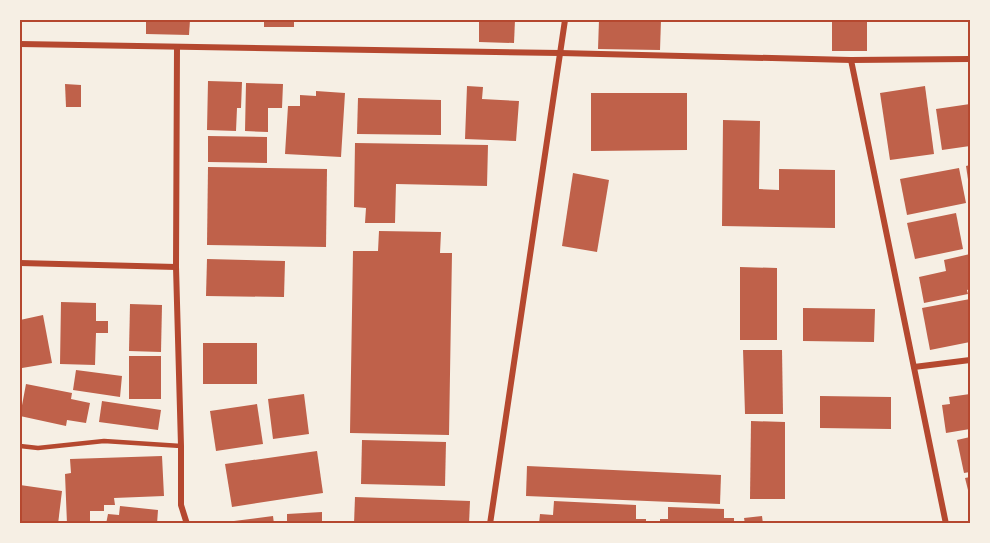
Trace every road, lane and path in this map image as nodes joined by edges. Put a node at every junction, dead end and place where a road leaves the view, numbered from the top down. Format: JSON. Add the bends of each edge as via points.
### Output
{"nodes":[{"id":1,"x":565,"y":20,"type":"edge"},
{"id":2,"x":20,"y":44,"type":"edge"},
{"id":3,"x":177,"y":47,"type":"junction"},
{"id":4,"x":560,"y":53,"type":"junction"},
{"id":5,"x":970,"y":59,"type":"edge"},
{"id":6,"x":851,"y":60,"type":"junction"},
{"id":7,"x":20,"y":263,"type":"edge"},
{"id":8,"x":176,"y":267,"type":"junction"},
{"id":9,"x":970,"y":360,"type":"edge"},
{"id":10,"x":914,"y":367,"type":"junction"},
{"id":11,"x":20,"y":446,"type":"edge"},
{"id":12,"x":181,"y":446,"type":"junction"},
{"id":13,"x":187,"y":524,"type":"edge"},
{"id":14,"x":490,"y":524,"type":"edge"},
{"id":15,"x":946,"y":524,"type":"edge"}],
"edges":[{"from":1,"to":4,"type":"street"},
{"from":2,"to":3,"type":"street"},
{"from":3,"to":4,"type":"street"},
{"from":3,"to":8,"type":"street"},
{"from":4,"to":6,"type":"street"},
{"from":4,"to":14,"type":"street"},
{"from":5,"to":6,"type":"street"},
{"from":6,"to":10,"type":"street"},
{"from":7,"to":8,"type":"street"},
{"from":8,"to":12,"type":"street"},
{"from":9,"to":10,"type":"street"},
{"from":10,"to":15,"type":"street"},
{"from":11,"to":12,"type":"lane","via":[[38,448],[104,441]]},
{"from":12,"to":13,"type":"street","via":[[181,505]]}]}
